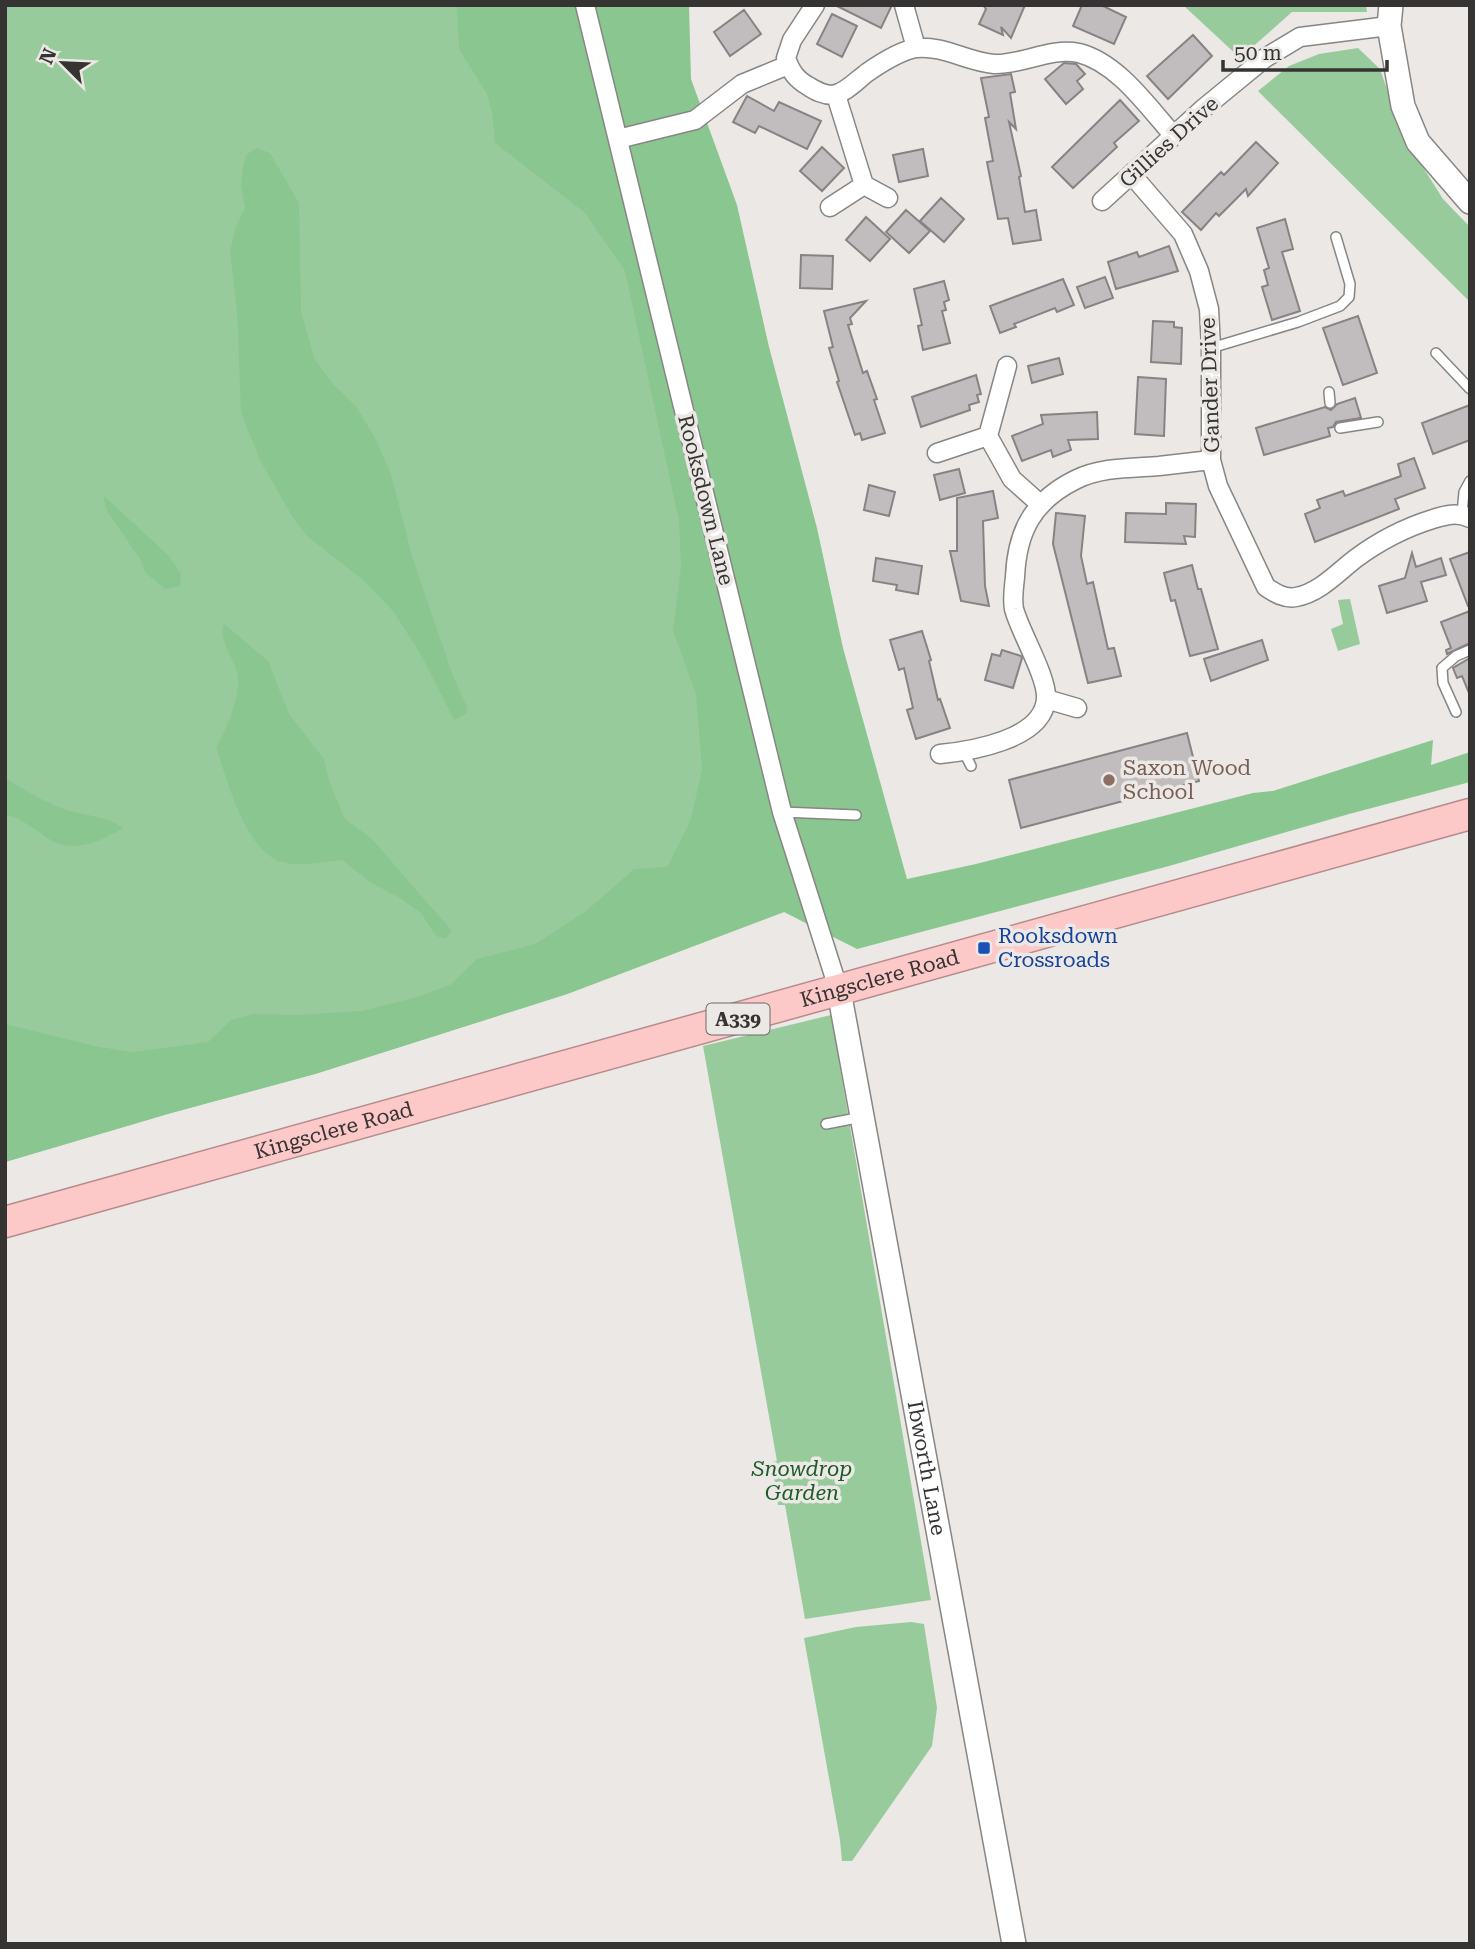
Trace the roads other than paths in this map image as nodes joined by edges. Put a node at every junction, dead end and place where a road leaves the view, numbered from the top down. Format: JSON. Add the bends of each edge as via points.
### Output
{"nodes":[{"id":1,"x":585,"y":5,"type":"edge"},
{"id":2,"x":815,"y":5,"type":"edge"},
{"id":3,"x":904,"y":5,"type":"edge"},
{"id":4,"x":1390,"y":15,"type":"edge"},
{"id":5,"x":916,"y":48,"type":"junction"},
{"id":6,"x":788,"y":65,"type":"junction"},
{"id":7,"x":836,"y":95,"type":"junction"},
{"id":8,"x":1174,"y":136,"type":"junction"},
{"id":9,"x":618,"y":139,"type":"junction"},
{"id":10,"x":1132,"y":174,"type":"junction"},
{"id":11,"x":864,"y":185,"type":"junction"},
{"id":12,"x":888,"y":198,"type":"dead end"},
{"id":13,"x":1468,"y":198,"type":"edge"},
{"id":14,"x":1102,"y":201,"type":"dead end"},
{"id":15,"x":830,"y":207,"type":"dead end"},
{"id":16,"x":1336,"y":237,"type":"dead end"},
{"id":17,"x":1211,"y":348,"type":"junction"},
{"id":18,"x":1436,"y":353,"type":"dead end"},
{"id":19,"x":1007,"y":366,"type":"dead end"},
{"id":20,"x":1470,"y":389,"type":"edge"},
{"id":21,"x":1329,"y":392,"type":"dead end"},
{"id":22,"x":1330,"y":403,"type":"dead end"},
{"id":23,"x":1378,"y":422,"type":"dead end"},
{"id":24,"x":1340,"y":428,"type":"dead end"},
{"id":25,"x":988,"y":436,"type":"junction"},
{"id":26,"x":937,"y":453,"type":"dead end"},
{"id":27,"x":1211,"y":460,"type":"junction"},
{"id":28,"x":1470,"y":481,"type":"edge"},
{"id":29,"x":1040,"y":504,"type":"junction"},
{"id":30,"x":1466,"y":516,"type":"edge"},
{"id":31,"x":1470,"y":650,"type":"edge"},
{"id":32,"x":1046,"y":699,"type":"junction"},
{"id":33,"x":1077,"y":708,"type":"dead end"},
{"id":34,"x":1456,"y":712,"type":"dead end"},
{"id":35,"x":940,"y":754,"type":"dead end"},
{"id":36,"x":782,"y":812,"type":"junction"},
{"id":37,"x":1470,"y":814,"type":"edge"},
{"id":38,"x":856,"y":815,"type":"dead end"},
{"id":39,"x":839,"y":991,"type":"junction"},
{"id":40,"x":862,"y":1117,"type":"junction"},
{"id":41,"x":826,"y":1124,"type":"dead end"},
{"id":42,"x":5,"y":1222,"type":"edge"},
{"id":43,"x":1013,"y":1944,"type":"edge"}],
"edges":[{"from":1,"to":9,"type":"street","name":"Rooksdown Lane"},
{"from":2,"to":6,"type":"street","via":[[787,51]]},
{"from":3,"to":5,"type":"street"},
{"from":4,"to":8,"type":"street","name":"Gillies Drive","via":[[1300,37],[1265,58]]},
{"from":4,"to":13,"type":"street","via":[[1403,106],[1418,142]]},
{"from":5,"to":7,"type":"street","via":[[869,71]]},
{"from":5,"to":8,"type":"street","via":[[995,64],[1061,51],[1078,53],[1116,75]]},
{"from":6,"to":7,"type":"street","via":[[793,76],[820,94]]},
{"from":6,"to":9,"type":"street","via":[[742,84],[695,120]]},
{"from":7,"to":11,"type":"street"},
{"from":8,"to":10,"type":"street","name":"Gillies Drive"},
{"from":9,"to":36,"type":"street","name":"Rooksdown Lane"},
{"from":10,"to":14,"type":"street","name":"Gillies Drive"},
{"from":10,"to":17,"type":"street","name":"Gander Drive","via":[[1183,234],[1209,309]]},
{"from":11,"to":12,"type":"street"},
{"from":11,"to":15,"type":"street"},
{"from":16,"to":17,"type":"lane","via":[[1350,284],[1349,296],[1340,306]]},
{"from":17,"to":27,"type":"street","name":"Gander Drive"},
{"from":18,"to":20,"type":"lane"},
{"from":19,"to":25,"type":"street"},
{"from":21,"to":22,"type":"lane"},
{"from":23,"to":24,"type":"lane"},
{"from":25,"to":26,"type":"street"},
{"from":25,"to":29,"type":"street","via":[[1012,479]]},
{"from":27,"to":29,"type":"street","via":[[1108,470],[1077,478]]},
{"from":27,"to":30,"type":"street","name":"Gander Drive","via":[[1218,486],[1266,587],[1278,596],[1295,598],[1322,586],[1405,528],[1445,515]]},
{"from":28,"to":30,"type":"lane","via":[[1464,492]]},
{"from":29,"to":32,"type":"street","via":[[1025,527],[1016,554],[1013,607]]},
{"from":31,"to":34,"type":"lane","via":[[1442,668]]},
{"from":32,"to":33,"type":"street"},
{"from":32,"to":35,"type":"street","via":[[1038,719],[1018,734],[968,759]]},
{"from":36,"to":38,"type":"lane"},
{"from":36,"to":39,"type":"street","name":"Rooksdown Lane"},
{"from":37,"to":39,"type":"highway","name":"Kingsclere Road","number":"A339"},
{"from":39,"to":40,"type":"street","name":"Ibworth Lane"},
{"from":39,"to":42,"type":"highway","name":"Kingsclere Road","number":"A339"},
{"from":40,"to":41,"type":"lane"},
{"from":40,"to":43,"type":"street","name":"Ibworth Lane"}]}
